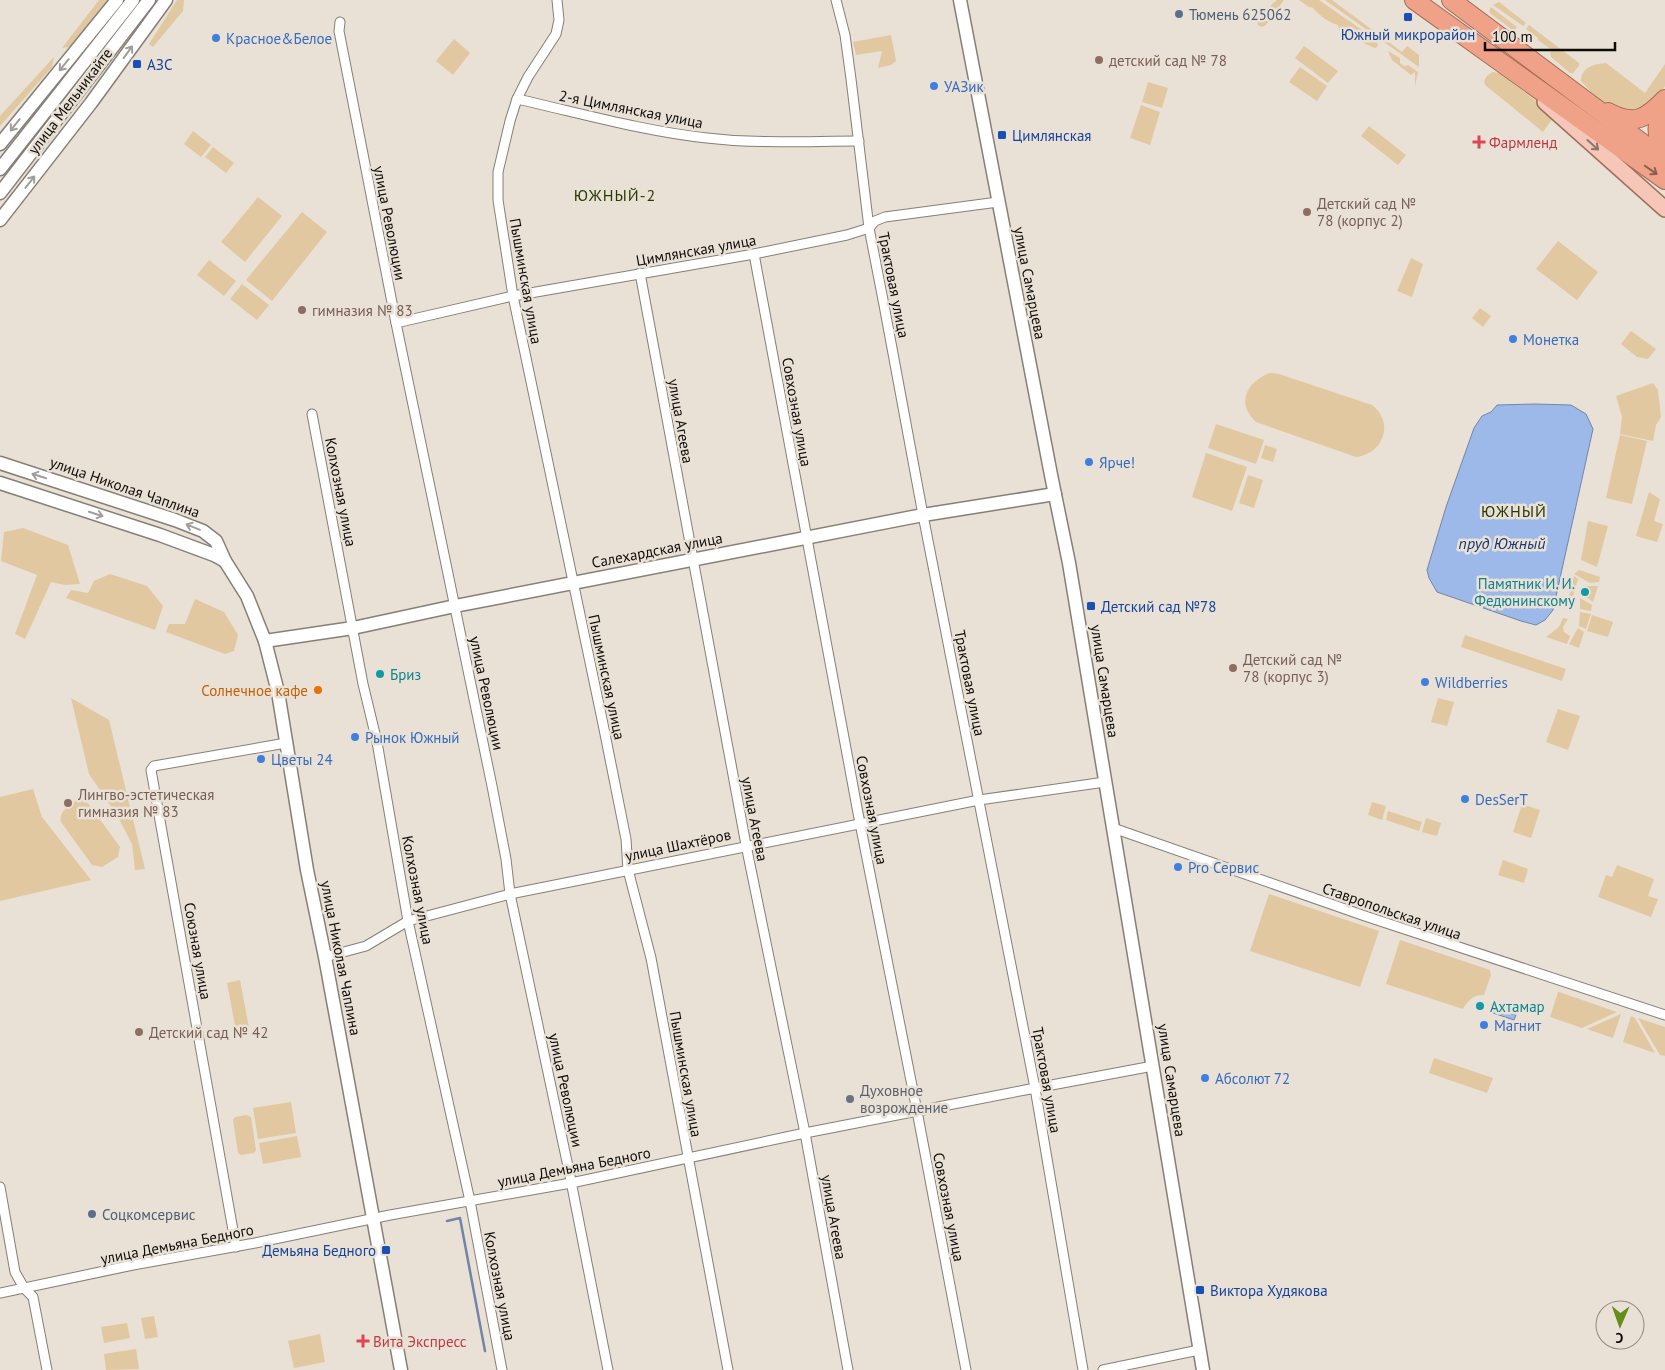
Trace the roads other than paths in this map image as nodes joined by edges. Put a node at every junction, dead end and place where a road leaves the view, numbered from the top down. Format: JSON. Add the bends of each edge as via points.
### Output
{"nodes":[{"id":1,"x":117,"y":0,"type":"edge"},
{"id":2,"x":133,"y":0,"type":"edge"},
{"id":3,"x":149,"y":0,"type":"edge"},
{"id":4,"x":166,"y":0,"type":"edge"},
{"id":5,"x":557,"y":0,"type":"edge"},
{"id":6,"x":836,"y":0,"type":"edge"},
{"id":7,"x":960,"y":0,"type":"edge"},
{"id":8,"x":1414,"y":0,"type":"edge"},
{"id":9,"x":1451,"y":0,"type":"edge"},
{"id":10,"x":340,"y":22,"type":"dead end"},
{"id":11,"x":1505,"y":65,"type":"junction"},
{"id":12,"x":1571,"y":91,"type":"junction"},
{"id":13,"x":517,"y":99,"type":"junction"},
{"id":14,"x":1665,"y":99,"type":"edge"},
{"id":15,"x":1665,"y":106,"type":"edge"},
{"id":16,"x":859,"y":141,"type":"junction"},
{"id":17,"x":0,"y":144,"type":"edge"},
{"id":18,"x":1665,"y":153,"type":"edge"},
{"id":19,"x":1665,"y":160,"type":"edge"},
{"id":20,"x":0,"y":169,"type":"edge"},
{"id":21,"x":1665,"y":180,"type":"edge"},
{"id":22,"x":0,"y":193,"type":"edge"},
{"id":23,"x":998,"y":202,"type":"junction"},
{"id":24,"x":1665,"y":209,"type":"edge"},
{"id":25,"x":0,"y":220,"type":"edge"},
{"id":26,"x":869,"y":228,"type":"junction"},
{"id":27,"x":754,"y":254,"type":"junction"},
{"id":28,"x":640,"y":273,"type":"junction"},
{"id":29,"x":513,"y":296,"type":"junction"},
{"id":30,"x":396,"y":323,"type":"junction"},
{"id":31,"x":312,"y":414,"type":"dead end"},
{"id":32,"x":0,"y":463,"type":"edge"},
{"id":33,"x":0,"y":483,"type":"edge"},
{"id":34,"x":1056,"y":494,"type":"junction"},
{"id":35,"x":922,"y":515,"type":"junction"},
{"id":36,"x":806,"y":538,"type":"junction"},
{"id":37,"x":692,"y":559,"type":"junction"},
{"id":38,"x":225,"y":561,"type":"junction"},
{"id":39,"x":573,"y":583,"type":"junction"},
{"id":40,"x":455,"y":606,"type":"junction"},
{"id":41,"x":353,"y":628,"type":"junction"},
{"id":42,"x":266,"y":641,"type":"junction"},
{"id":43,"x":286,"y":743,"type":"junction"},
{"id":44,"x":1105,"y":782,"type":"junction"},
{"id":45,"x":978,"y":800,"type":"junction"},
{"id":46,"x":860,"y":823,"type":"junction"},
{"id":47,"x":1113,"y":828,"type":"junction"},
{"id":48,"x":746,"y":845,"type":"junction"},
{"id":49,"x":628,"y":870,"type":"junction"},
{"id":50,"x":510,"y":894,"type":"junction"},
{"id":51,"x":408,"y":920,"type":"junction"},
{"id":52,"x":325,"y":957,"type":"junction"},
{"id":53,"x":1665,"y":1015,"type":"edge"},
{"id":54,"x":1153,"y":1066,"type":"junction"},
{"id":55,"x":1035,"y":1088,"type":"junction"},
{"id":56,"x":917,"y":1111,"type":"junction"},
{"id":57,"x":805,"y":1133,"type":"junction"},
{"id":58,"x":688,"y":1158,"type":"junction"},
{"id":59,"x":571,"y":1183,"type":"junction"},
{"id":60,"x":0,"y":1187,"type":"edge"},
{"id":61,"x":470,"y":1201,"type":"junction"},
{"id":62,"x":372,"y":1219,"type":"junction"},
{"id":63,"x":236,"y":1247,"type":"junction"},
{"id":64,"x":24,"y":1288,"type":"junction"},
{"id":65,"x":0,"y":1292,"type":"edge"},
{"id":66,"x":1199,"y":1350,"type":"junction"},
{"id":67,"x":48,"y":1370,"type":"edge"},
{"id":68,"x":401,"y":1370,"type":"edge"},
{"id":69,"x":502,"y":1370,"type":"edge"},
{"id":70,"x":608,"y":1370,"type":"edge"},
{"id":71,"x":728,"y":1370,"type":"edge"},
{"id":72,"x":848,"y":1370,"type":"edge"},
{"id":73,"x":966,"y":1370,"type":"edge"},
{"id":74,"x":1083,"y":1370,"type":"edge"},
{"id":75,"x":1103,"y":1370,"type":"edge"},
{"id":76,"x":1203,"y":1370,"type":"edge"}],
"edges":[{"from":1,"to":17,"type":"street","name":"улица Мельникайте","one_way":true},
{"from":2,"to":20,"type":"street","name":"улица Мельникайте"},
{"from":3,"to":22,"type":"street","name":"улица Мельникайте"},
{"from":25,"to":4,"type":"street","name":"улица Мельникайте","one_way":true},
{"from":5,"to":13,"type":"street","name":"Пышминская улица","via":[[559,20],[556,34]]},
{"from":6,"to":16,"type":"street","name":"Трактовая улица","via":[[845,35]]},
{"from":7,"to":23,"type":"street","name":"улица Самарцева"},
{"from":8,"to":11,"type":"highway"},
{"from":9,"to":12,"type":"highway"},
{"from":10,"to":30,"type":"street","name":"улица Революции","via":[[344,59]]},
{"from":11,"to":21,"type":"highway","one_way":true},
{"from":11,"to":24,"type":"main road","one_way":true},
{"from":12,"to":14,"type":"highway","via":[[1627,120],[1646,116]]},
{"from":12,"to":19,"type":"highway"},
{"from":13,"to":16,"type":"street","name":"2-я Цимлянская улица","via":[[672,134],[753,142]]},
{"from":13,"to":29,"type":"street","name":"Пышминская улица","via":[[501,154],[497,186]]},
{"from":15,"to":18,"type":"highway","via":[[1657,129]]},
{"from":16,"to":26,"type":"street","name":"Трактовая улица"},
{"from":23,"to":26,"type":"street","name":"Цимлянская улица","via":[[875,220]]},
{"from":23,"to":34,"type":"street","name":"улица Самарцева"},
{"from":26,"to":27,"type":"street","name":"Цимлянская улица"},
{"from":26,"to":35,"type":"street","name":"Трактовая улица"},
{"from":27,"to":28,"type":"street","name":"Цимлянская улица"},
{"from":27,"to":36,"type":"street","name":"Совхозная улица"},
{"from":28,"to":29,"type":"street","name":"Цимлянская улица"},
{"from":28,"to":37,"type":"street","name":"улица Агеева"},
{"from":29,"to":30,"type":"street","name":"Цимлянская улица"},
{"from":29,"to":39,"type":"street","name":"Пышминская улица"},
{"from":30,"to":40,"type":"street","name":"улица Революции"},
{"from":31,"to":41,"type":"street","name":"Колхозная улица"},
{"from":38,"to":32,"type":"street","name":"улица Николая Чаплина","one_way":true,"via":[[216,541],[195,527]]},
{"from":33,"to":38,"type":"street","one_way":true,"via":[[160,535]]},
{"from":34,"to":35,"type":"street","name":"Салехардская улица"},
{"from":34,"to":44,"type":"street","name":"улица Самарцева"},
{"from":35,"to":36,"type":"street","name":"Салехардская улица"},
{"from":35,"to":45,"type":"street","name":"Трактовая улица"},
{"from":36,"to":37,"type":"street","name":"Салехардская улица"},
{"from":36,"to":46,"type":"street","name":"Совхозная улица"},
{"from":37,"to":39,"type":"street","name":"Салехардская улица"},
{"from":37,"to":48,"type":"street","name":"улица Агеева"},
{"from":38,"to":42,"type":"street","name":"улица Николая Чаплина","via":[[247,596]]},
{"from":39,"to":40,"type":"street","name":"Салехардская улица"},
{"from":39,"to":49,"type":"street","name":"Пышминская улица","via":[[626,840]]},
{"from":40,"to":41,"type":"street","name":"Салехардская улица"},
{"from":40,"to":50,"type":"street","name":"улица Революции","via":[[506,858]]},
{"from":41,"to":42,"type":"street","name":"Салехардская улица"},
{"from":41,"to":51,"type":"street","name":"Колхозная улица"},
{"from":42,"to":43,"type":"street","name":"улица Николая Чаплина"},
{"from":43,"to":52,"type":"street","name":"улица Николая Чаплина"},
{"from":43,"to":63,"type":"street","name":"Союзная улица","via":[[154,766],[151,770]]},
{"from":44,"to":45,"type":"street","name":"улица Шахтёров"},
{"from":44,"to":47,"type":"street","name":"улица Самарцева"},
{"from":45,"to":46,"type":"street","name":"улица Шахтёров"},
{"from":45,"to":55,"type":"street","name":"Трактовая улица"},
{"from":46,"to":48,"type":"street","name":"улица Шахтёров"},
{"from":46,"to":56,"type":"street","name":"Совхозная улица"},
{"from":47,"to":53,"type":"street","name":"Ставропольская улица"},
{"from":47,"to":54,"type":"street","name":"улица Самарцева"},
{"from":48,"to":49,"type":"street","name":"улица Шахтёров"},
{"from":48,"to":57,"type":"street","name":"улица Агеева"},
{"from":49,"to":50,"type":"street","name":"улица Шахтёров"},
{"from":49,"to":58,"type":"street","name":"Пышминская улица","via":[[651,958]]},
{"from":50,"to":51,"type":"street","name":"улица Шахтёров"},
{"from":50,"to":59,"type":"street","name":"улица Революции"},
{"from":51,"to":52,"type":"street","name":"улица Шахтёров","via":[[366,946]]},
{"from":51,"to":61,"type":"street","name":"Колхозная улица"},
{"from":52,"to":62,"type":"street","name":"улица Николая Чаплина"},
{"from":54,"to":55,"type":"street","name":"улица Демьяна Бедного"},
{"from":54,"to":66,"type":"street","name":"улица Самарцева"},
{"from":55,"to":56,"type":"street","name":"улица Демьяна Бедного"},
{"from":55,"to":74,"type":"street","name":"Трактовая улица"},
{"from":56,"to":57,"type":"street","name":"улица Демьяна Бедного"},
{"from":56,"to":73,"type":"street","name":"Совхозная улица"},
{"from":57,"to":58,"type":"street","name":"улица Демьяна Бедного"},
{"from":57,"to":72,"type":"street","name":"улица Агеева"},
{"from":58,"to":59,"type":"street","name":"улица Демьяна Бедного"},
{"from":58,"to":71,"type":"street","name":"Пышминская улица"},
{"from":59,"to":61,"type":"street","name":"улица Демьяна Бедного"},
{"from":59,"to":70,"type":"street","name":"улица Революции"},
{"from":60,"to":64,"type":"street","via":[[15,1272]]},
{"from":61,"to":62,"type":"street","name":"улица Демьяна Бедного"},
{"from":61,"to":69,"type":"street","name":"Колхозная улица"},
{"from":62,"to":63,"type":"street","name":"улица Демьяна Бедного"},
{"from":62,"to":68,"type":"street","name":"улица Николая Чаплина"},
{"from":63,"to":64,"type":"street","name":"улица Демьяна Бедного"},
{"from":64,"to":65,"type":"street","name":"улица Демьяна Бедного"},
{"from":64,"to":67,"type":"street","via":[[33,1297]]},
{"from":66,"to":75,"type":"street"},
{"from":66,"to":76,"type":"street","name":"улица Самарцева"}]}
